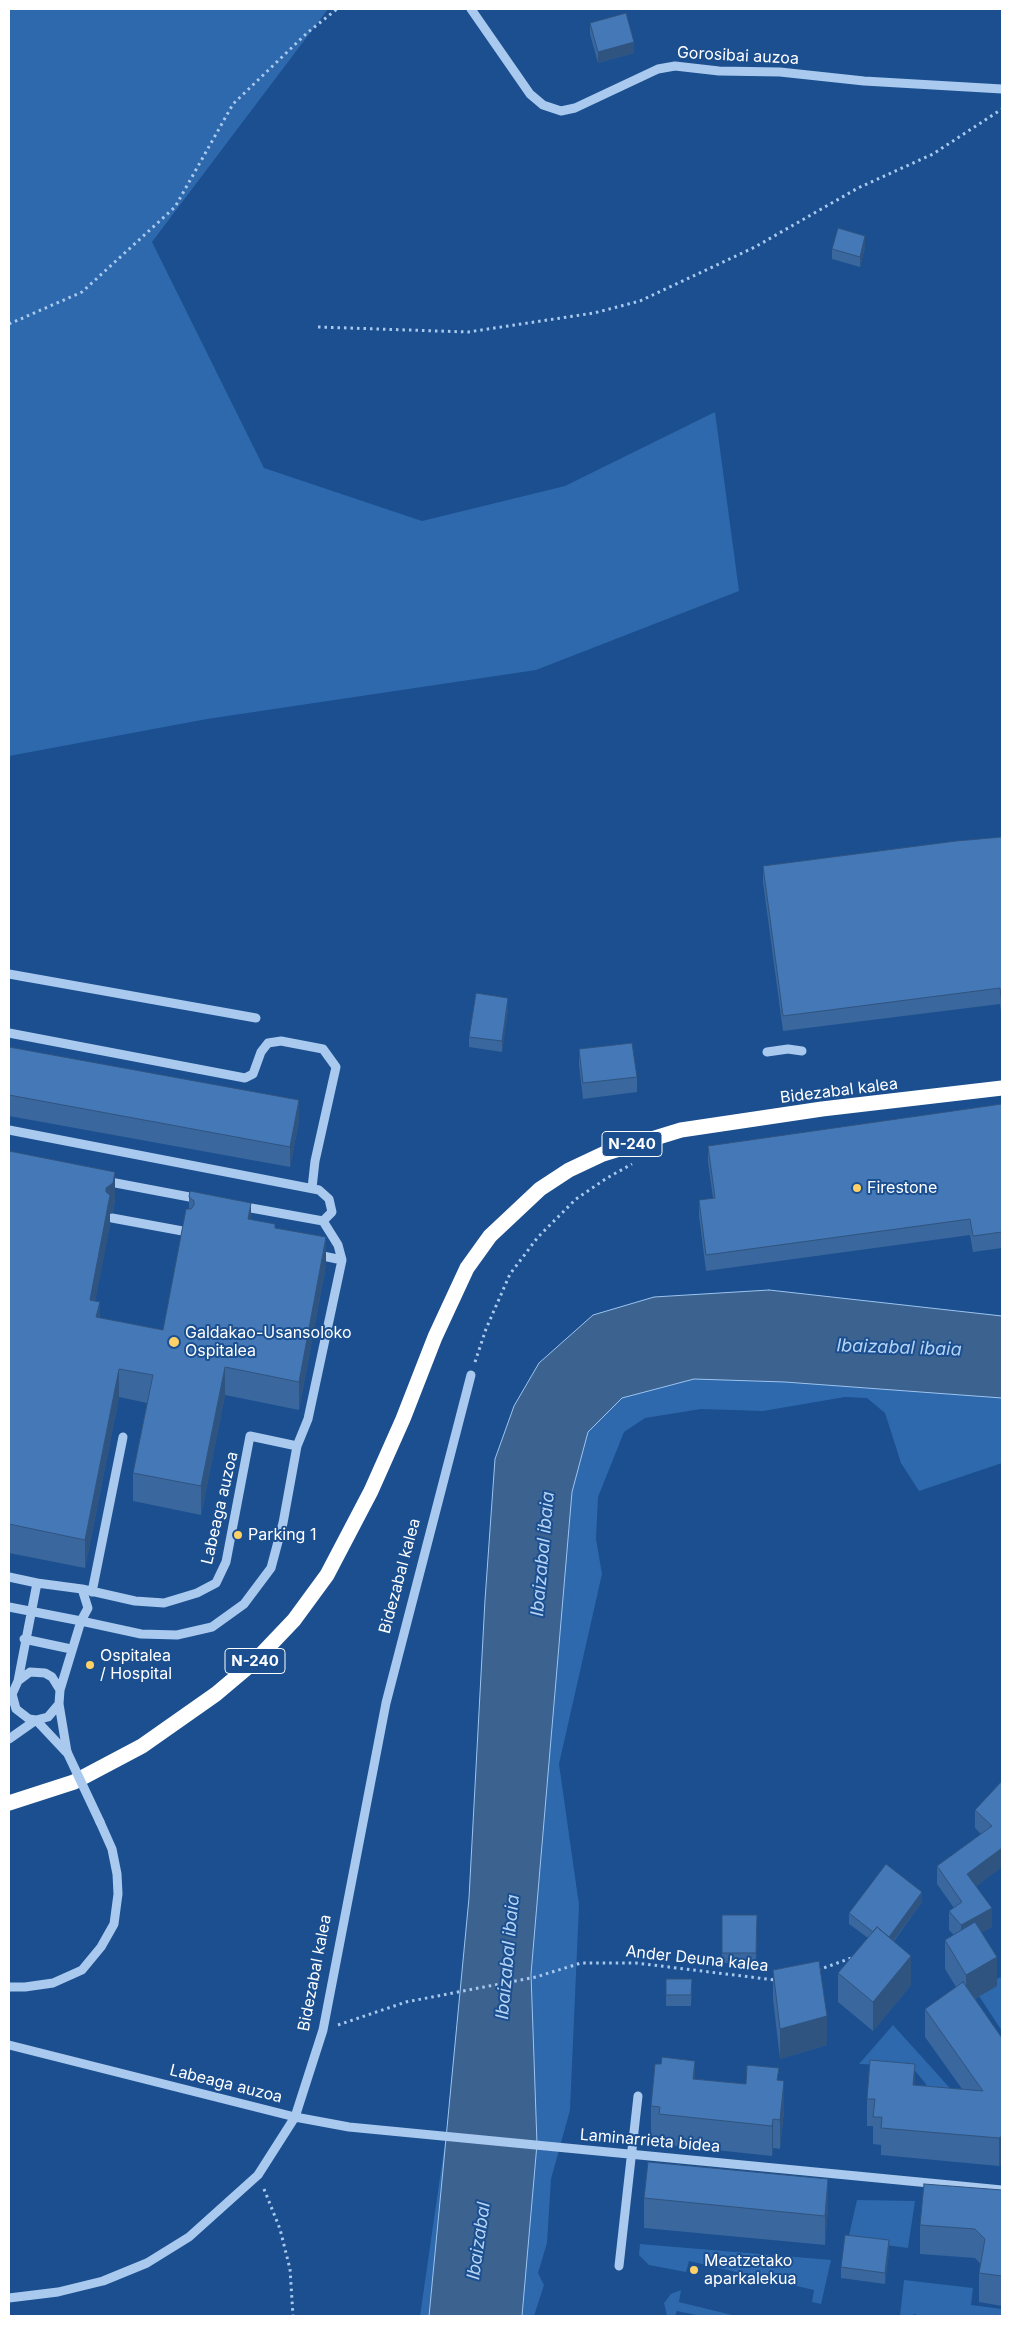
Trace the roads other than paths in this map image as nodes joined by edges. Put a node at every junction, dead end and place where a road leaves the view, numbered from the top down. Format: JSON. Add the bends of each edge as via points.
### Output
{"nodes":[{"id":1,"x":471,"y":9,"type":"edge"},
{"id":2,"x":1002,"y":89,"type":"edge"},
{"id":3,"x":9,"y":974,"type":"edge"},
{"id":4,"x":256,"y":1018,"type":"dead end"},
{"id":5,"x":9,"y":1033,"type":"edge"},
{"id":6,"x":802,"y":1051,"type":"dead end"},
{"id":7,"x":767,"y":1052,"type":"dead end"},
{"id":8,"x":1002,"y":1088,"type":"edge"},
{"id":9,"x":9,"y":1130,"type":"edge"},
{"id":10,"x":91,"y":1179,"type":"edge"},
{"id":11,"x":312,"y":1188,"type":"junction"},
{"id":12,"x":206,"y":1200,"type":"edge"},
{"id":13,"x":235,"y":1205,"type":"edge"},
{"id":14,"x":112,"y":1218,"type":"dead end"},
{"id":15,"x":323,"y":1221,"type":"junction"},
{"id":16,"x":188,"y":1232,"type":"edge"},
{"id":17,"x":324,"y":1256,"type":"edge"},
{"id":18,"x":342,"y":1260,"type":"junction"},
{"id":19,"x":471,"y":1375,"type":"road end"},
{"id":20,"x":124,"y":1437,"type":"dead end"},
{"id":21,"x":296,"y":1446,"type":"junction"},
{"id":22,"x":9,"y":1577,"type":"edge"},
{"id":23,"x":37,"y":1583,"type":"junction"},
{"id":24,"x":82,"y":1590,"type":"junction"},
{"id":25,"x":92,"y":1592,"type":"junction"},
{"id":26,"x":9,"y":1607,"type":"edge"},
{"id":27,"x":31,"y":1611,"type":"junction"},
{"id":28,"x":81,"y":1621,"type":"junction"},
{"id":29,"x":24,"y":1639,"type":"junction"},
{"id":30,"x":71,"y":1649,"type":"junction"},
{"id":31,"x":18,"y":1681,"type":"junction"},
{"id":32,"x":60,"y":1690,"type":"junction"},
{"id":33,"x":11,"y":1697,"type":"edge"},
{"id":34,"x":59,"y":1704,"type":"junction"},
{"id":35,"x":36,"y":1720,"type":"junction"},
{"id":36,"x":9,"y":1739,"type":"edge"},
{"id":37,"x":67,"y":1752,"type":"junction"},
{"id":38,"x":9,"y":1803,"type":"edge"},
{"id":39,"x":9,"y":1987,"type":"edge"},
{"id":40,"x":9,"y":2044,"type":"edge"},
{"id":41,"x":638,"y":2096,"type":"dead end"},
{"id":42,"x":295,"y":2117,"type":"junction"},
{"id":43,"x":631,"y":2155,"type":"junction"},
{"id":44,"x":1002,"y":2190,"type":"edge"},
{"id":45,"x":619,"y":2266,"type":"dead end"},
{"id":46,"x":9,"y":2298,"type":"edge"}],
"edges":[{"from":1,"to":2,"type":"street","name":"Gorosibai auzoa","via":[[530,94],[543,105],[561,111],[575,108],[658,69],[675,66]]},
{"from":3,"to":4,"type":"street"},
{"from":5,"to":11,"type":"street","via":[[245,1078],[253,1074],[260,1052],[268,1043],[281,1041],[323,1049],[336,1067]]},
{"from":6,"to":7,"type":"street"},
{"from":8,"to":38,"type":"highway","name":"Bidezabal kalea","number":"N-240","via":[[822,1109],[681,1130],[603,1154],[569,1170],[540,1189],[490,1236],[467,1268],[371,1491],[327,1575],[294,1620],[254,1662],[216,1694],[142,1746],[74,1782]]},
{"from":9,"to":11,"type":"street"},
{"from":10,"to":12,"type":"street"},
{"from":11,"to":15,"type":"street","via":[[329,1200],[332,1212]]},
{"from":13,"to":15,"type":"street"},
{"from":14,"to":16,"type":"street"},
{"from":15,"to":18,"type":"street","via":[[338,1245]]},
{"from":17,"to":18,"type":"street"},
{"from":18,"to":21,"type":"street","via":[[308,1419]]},
{"from":19,"to":42,"type":"street","name":"Bidezabal kalea","via":[[386,1703],[323,2030]]},
{"from":20,"to":25,"type":"street"},
{"from":21,"to":25,"type":"street","name":"Labeaga auzoa","via":[[250,1436],[226,1562],[216,1583],[197,1593],[164,1603]]},
{"from":21,"to":28,"type":"street","via":[[283,1523],[271,1568],[244,1604],[212,1627],[177,1635],[142,1634]]},
{"from":22,"to":23,"type":"street"},
{"from":23,"to":24,"type":"street","name":"Labeaga auzoa"},
{"from":23,"to":27,"type":"street"},
{"from":24,"to":25,"type":"street","name":"Labeaga auzoa"},
{"from":24,"to":28,"type":"street","via":[[88,1608]]},
{"from":26,"to":27,"type":"street"},
{"from":27,"to":28,"type":"street"},
{"from":27,"to":29,"type":"street"},
{"from":28,"to":30,"type":"street"},
{"from":29,"to":30,"type":"street"},
{"from":29,"to":31,"type":"street"},
{"from":30,"to":32,"type":"street"},
{"from":31,"to":32,"type":"street","via":[[23,1676],[38,1672],[52,1677]]},
{"from":31,"to":33,"type":"street"},
{"from":32,"to":34,"type":"street"},
{"from":33,"to":35,"type":"street","via":[[16,1709]]},
{"from":34,"to":35,"type":"street","via":[[48,1717]]},
{"from":34,"to":37,"type":"street"},
{"from":35,"to":36,"type":"street"},
{"from":35,"to":37,"type":"street"},
{"from":37,"to":39,"type":"street","bridge":true,"via":[[112,1849],[118,1894],[114,1924],[102,1947],[82,1970],[53,1983]]},
{"from":40,"to":42,"type":"street","name":"Labeaga auzoa"},
{"from":41,"to":43,"type":"street"},
{"from":42,"to":43,"type":"street","name":"Laminarrieta bidea","via":[[349,2127]]},
{"from":42,"to":46,"type":"street","name":"Labeaga auzoa","via":[[258,2175],[189,2236],[147,2263],[103,2281],[58,2292]]},
{"from":43,"to":44,"type":"street","name":"Laminarrieta bidea"},
{"from":43,"to":45,"type":"street"}]}
